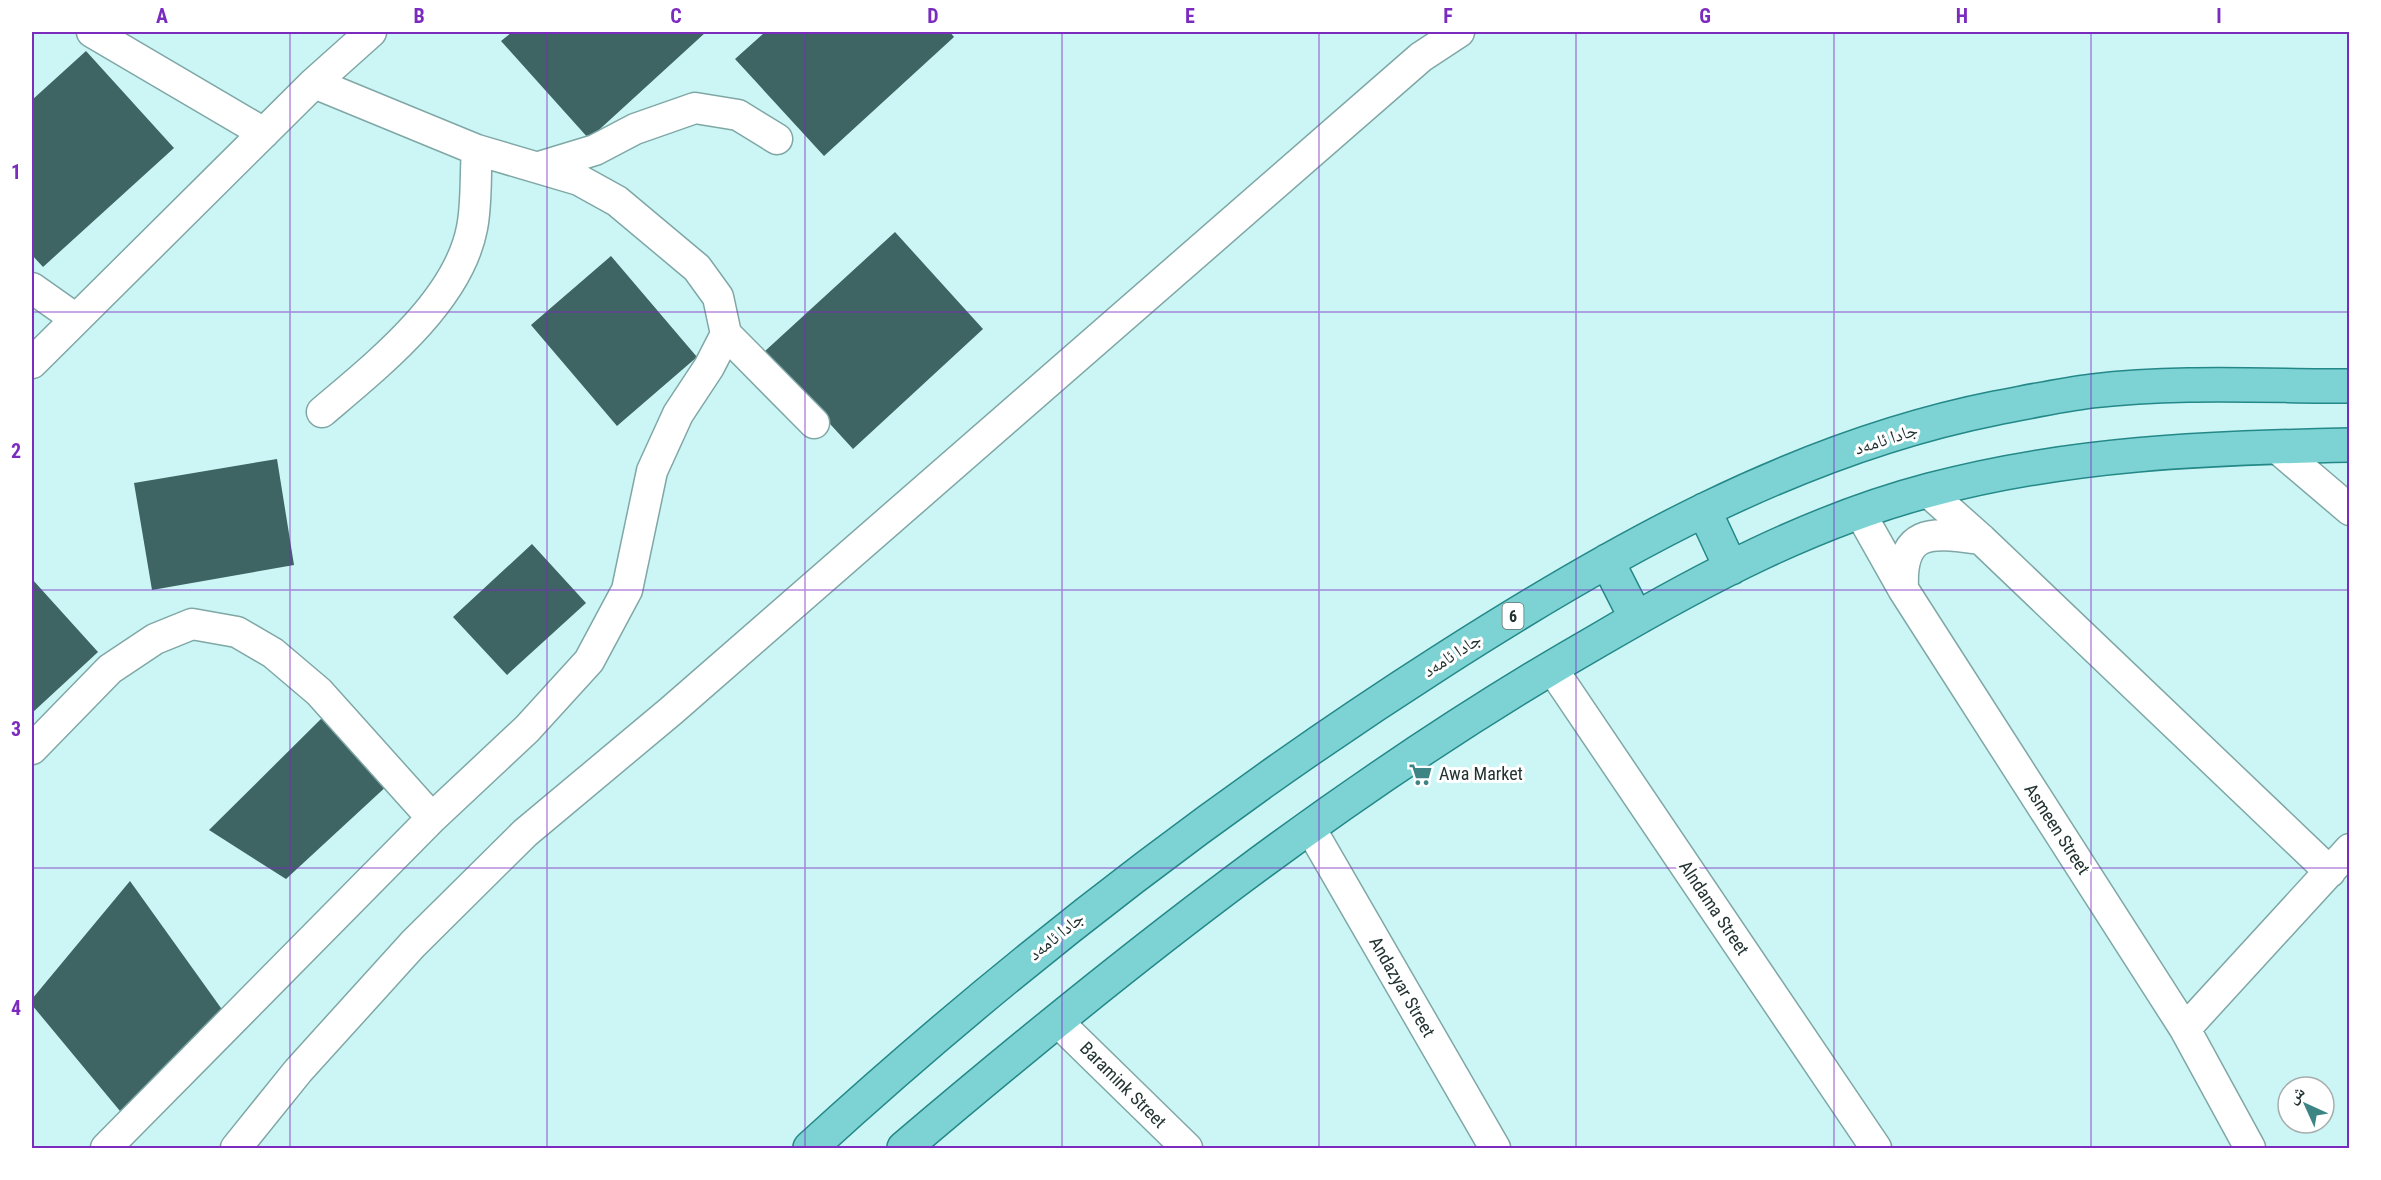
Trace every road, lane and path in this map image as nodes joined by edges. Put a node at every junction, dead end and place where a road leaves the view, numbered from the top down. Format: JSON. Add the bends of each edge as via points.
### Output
{"nodes":[{"id":1,"x":92,"y":32,"type":"edge"},
{"id":2,"x":371,"y":32,"type":"edge"},
{"id":3,"x":1459,"y":32,"type":"edge"},
{"id":4,"x":314,"y":84,"type":"junction"},
{"id":5,"x":264,"y":133,"type":"junction"},
{"id":6,"x":777,"y":139,"type":"dead end"},
{"id":7,"x":477,"y":150,"type":"junction"},
{"id":8,"x":539,"y":167,"type":"junction"},
{"id":9,"x":32,"y":288,"type":"edge"},
{"id":10,"x":76,"y":319,"type":"junction"},
{"id":11,"x":726,"y":334,"type":"junction"},
{"id":12,"x":32,"y":363,"type":"edge"},
{"id":13,"x":2349,"y":387,"type":"edge"},
{"id":14,"x":322,"y":412,"type":"dead end"},
{"id":15,"x":814,"y":423,"type":"dead end"},
{"id":16,"x":2349,"y":445,"type":"edge"},
{"id":17,"x":2276,"y":447,"type":"junction"},
{"id":18,"x":1927,"y":491,"type":"junction"},
{"id":19,"x":1704,"y":510,"type":"junction"},
{"id":20,"x":2349,"y":510,"type":"edge"},
{"id":21,"x":1859,"y":511,"type":"junction"},
{"id":22,"x":1981,"y":539,"type":"junction"},
{"id":23,"x":1607,"y":561,"type":"junction"},
{"id":24,"x":1731,"y":568,"type":"junction"},
{"id":25,"x":1903,"y":589,"type":"junction"},
{"id":26,"x":1636,"y":618,"type":"junction"},
{"id":27,"x":1551,"y":667,"type":"junction"},
{"id":28,"x":32,"y":749,"type":"edge"},
{"id":29,"x":432,"y":818,"type":"junction"},
{"id":30,"x":1309,"y":826,"type":"junction"},
{"id":31,"x":2349,"y":849,"type":"edge"},
{"id":32,"x":2330,"y":872,"type":"junction"},
{"id":33,"x":1058,"y":1022,"type":"junction"},
{"id":34,"x":2185,"y":1029,"type":"junction"},
{"id":35,"x":106,"y":1149,"type":"edge"},
{"id":36,"x":236,"y":1149,"type":"edge"},
{"id":37,"x":810,"y":1149,"type":"edge"},
{"id":38,"x":904,"y":1149,"type":"edge"},
{"id":39,"x":1187,"y":1149,"type":"edge"},
{"id":40,"x":1495,"y":1149,"type":"edge"},
{"id":41,"x":1876,"y":1149,"type":"edge"},
{"id":42,"x":2250,"y":1149,"type":"edge"}],
"edges":[{"from":1,"to":5,"type":"street"},
{"from":2,"to":4,"type":"street"},
{"from":3,"to":36,"type":"street","via":[[1421,57],[680,703],[525,833],[405,953],[298,1071]]},
{"from":4,"to":5,"type":"street"},
{"from":4,"to":7,"type":"street"},
{"from":5,"to":10,"type":"street"},
{"from":6,"to":8,"type":"street","via":[[738,115],[695,108],[635,129],[595,150]]},
{"from":7,"to":8,"type":"street"},
{"from":7,"to":14,"type":"street","via":[[472,228],[457,267],[430,310],[391,353]]},
{"from":8,"to":11,"type":"street","via":[[579,180],[617,201],[697,268],[718,297]]},
{"from":9,"to":10,"type":"street"},
{"from":10,"to":12,"type":"street"},
{"from":11,"to":15,"type":"street"},
{"from":11,"to":29,"type":"street","via":[[678,414],[652,471],[627,590],[589,661],[526,729]]},
{"from":13,"to":19,"type":"main road","name":"جادا ئامەد","number":"6","via":[[2204,386],[2094,391],[1993,408],[1865,445]]},
{"from":16,"to":17,"type":"main road"},
{"from":17,"to":18,"type":"main road","via":[[2212,447],[2097,457],[2039,465]]},
{"from":17,"to":20,"type":"street"},
{"from":18,"to":21,"type":"main road"},
{"from":18,"to":22,"type":"street"},
{"from":19,"to":23,"type":"main road","name":"جادا ئامەد","number":"6"},
{"from":19,"to":24,"type":"main road"},
{"from":21,"to":24,"type":"main road"},
{"from":21,"to":25,"type":"street","name":"Asmeen Street"},
{"from":22,"to":25,"type":"street","via":[[1942,533],[1918,541],[1904,559]]},
{"from":22,"to":32,"type":"street"},
{"from":23,"to":26,"type":"main road"},
{"from":23,"to":37,"type":"main road","name":"جادا ئامەد","number":"6","via":[[1348,721],[1202,823],[1059,932]]},
{"from":24,"to":26,"type":"main road"},
{"from":25,"to":34,"type":"street","name":"Asmeen Street"},
{"from":26,"to":27,"type":"main road"},
{"from":27,"to":30,"type":"main road","via":[[1428,743]]},
{"from":27,"to":41,"type":"street","name":"Alndama Street"},
{"from":28,"to":29,"type":"street","via":[[110,669],[155,639],[192,624],[237,633],[273,653],[318,692]]},
{"from":29,"to":35,"type":"street"},
{"from":30,"to":33,"type":"main road"},
{"from":30,"to":40,"type":"street","name":"Andazyar Street"},
{"from":31,"to":32,"type":"street"},
{"from":32,"to":34,"type":"street"},
{"from":33,"to":38,"type":"main road"},
{"from":33,"to":39,"type":"street","name":"Baramink Street"},
{"from":34,"to":42,"type":"street","name":"Asmeen Street"}]}
